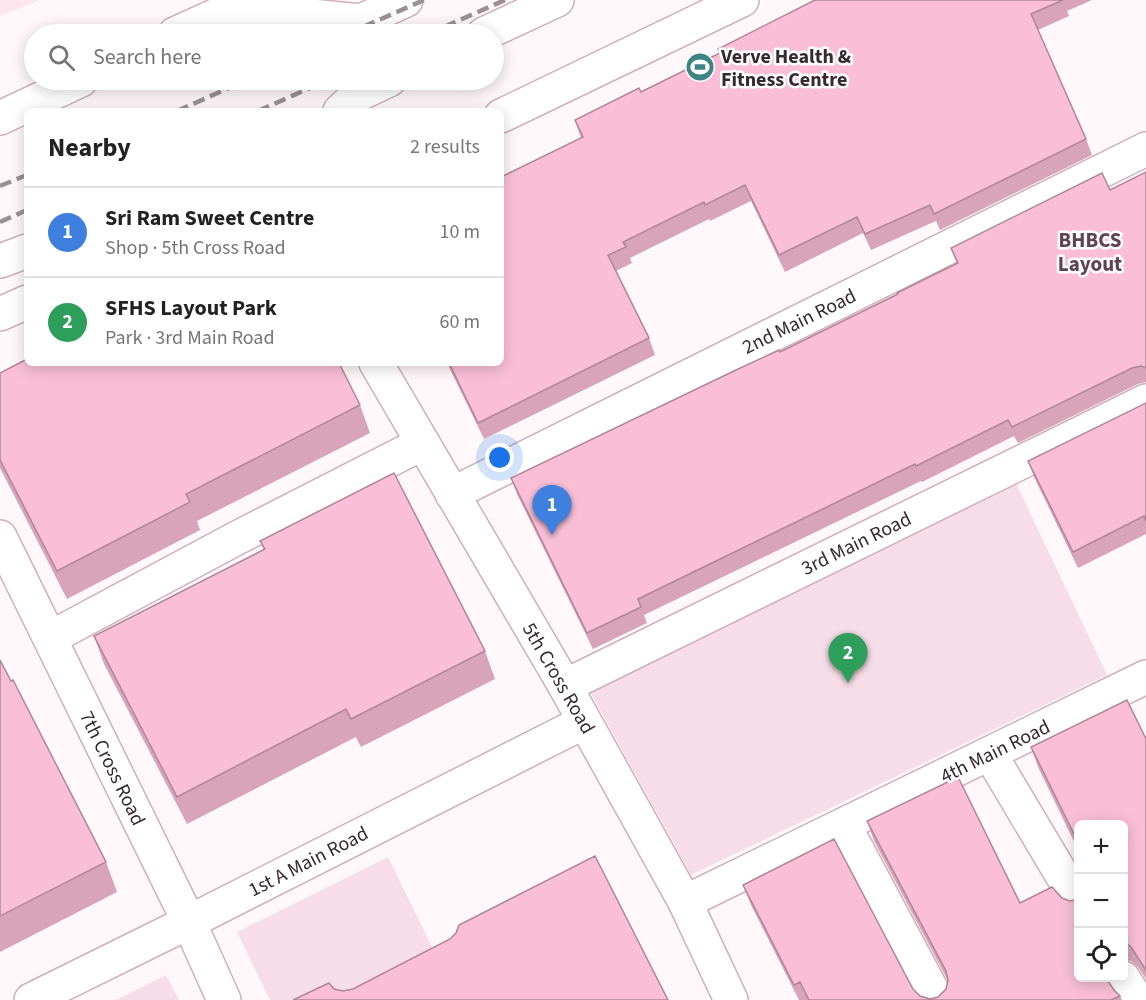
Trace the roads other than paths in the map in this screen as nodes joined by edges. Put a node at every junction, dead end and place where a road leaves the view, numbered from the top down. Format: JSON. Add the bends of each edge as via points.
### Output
{"nodes":[{"id":1,"x":406,"y":0,"type":"edge"},
{"id":2,"x":557,"y":0,"type":"edge"},
{"id":3,"x":742,"y":0,"type":"edge"},
{"id":4,"x":239,"y":4,"type":"edge"},
{"id":5,"x":196,"y":24,"type":"edge"},
{"id":6,"x":504,"y":25,"type":"edge"},
{"id":7,"x":60,"y":90,"type":"edge"},
{"id":8,"x":368,"y":90,"type":"edge"},
{"id":9,"x":343,"y":108,"type":"edge"},
{"id":10,"x":504,"y":115,"type":"edge"},
{"id":11,"x":0,"y":118,"type":"edge"},
{"id":12,"x":1146,"y":148,"type":"edge"},
{"id":13,"x":24,"y":252,"type":"edge"},
{"id":14,"x":0,"y":261,"type":"edge"},
{"id":15,"x":24,"y":303,"type":"edge"},
{"id":16,"x":0,"y":314,"type":"edge"},
{"id":17,"x":378,"y":366,"type":"edge"},
{"id":18,"x":1146,"y":401,"type":"edge"},
{"id":19,"x":423,"y":443,"type":"junction"},
{"id":20,"x":452,"y":494,"type":"junction"},
{"id":21,"x":0,"y":537,"type":"edge"},
{"id":22,"x":50,"y":638,"type":"junction"},
{"id":23,"x":1146,"y":677,"type":"edge"},
{"id":24,"x":565,"y":686,"type":"junction"},
{"id":25,"x":584,"y":722,"type":"junction"},
{"id":26,"x":990,"y":754,"type":"junction"},
{"id":27,"x":844,"y":825,"type":"junction"},
{"id":28,"x":1074,"y":895,"type":"edge"},
{"id":29,"x":685,"y":902,"type":"junction"},
{"id":30,"x":189,"y":922,"type":"junction"},
{"id":31,"x":1126,"y":982,"type":"edge"},
{"id":32,"x":31,"y":1000,"type":"edge"},
{"id":33,"x":224,"y":1000,"type":"edge"},
{"id":34,"x":731,"y":1000,"type":"edge"},
{"id":35,"x":937,"y":1000,"type":"edge"},
{"id":36,"x":1137,"y":1000,"type":"edge"}],
"edges":[{"from":1,"to":4,"type":"main road","via":[[361,21]]},
{"from":2,"to":6,"type":"main road"},
{"from":3,"to":10,"type":"main road"},
{"from":4,"to":5,"type":"main road"},
{"from":7,"to":11,"type":"main road"},
{"from":8,"to":9,"type":"main road"},
{"from":12,"to":20,"type":"main road","name":"2nd Main Road"},
{"from":13,"to":14,"type":"main road"},
{"from":15,"to":16,"type":"main road"},
{"from":17,"to":19,"type":"main road","name":"5th Cross Road"},
{"from":18,"to":24,"type":"main road","name":"3rd Main Road"},
{"from":19,"to":20,"type":"main road","name":"5th Cross Road"},
{"from":19,"to":22,"type":"main road"},
{"from":20,"to":24,"type":"main road","name":"5th Cross Road"},
{"from":21,"to":22,"type":"main road","name":"7th Cross Road"},
{"from":22,"to":30,"type":"main road","name":"7th Cross Road"},
{"from":23,"to":26,"type":"main road","name":"4th Main Road"},
{"from":24,"to":25,"type":"main road","name":"5th Cross Road"},
{"from":25,"to":29,"type":"main road","name":"5th Cross Road"},
{"from":25,"to":30,"type":"main road","name":"1st A Main Road"},
{"from":26,"to":27,"type":"main road","name":"4th Main Road"},
{"from":26,"to":28,"type":"main road"},
{"from":27,"to":29,"type":"main road","name":"4th Main Road"},
{"from":27,"to":35,"type":"main road"},
{"from":29,"to":34,"type":"main road","name":"5th Cross Road"},
{"from":30,"to":32,"type":"main road","name":"1st A Main Road"},
{"from":30,"to":33,"type":"main road","name":"7th Cross Road"},
{"from":31,"to":36,"type":"main road"}]}
